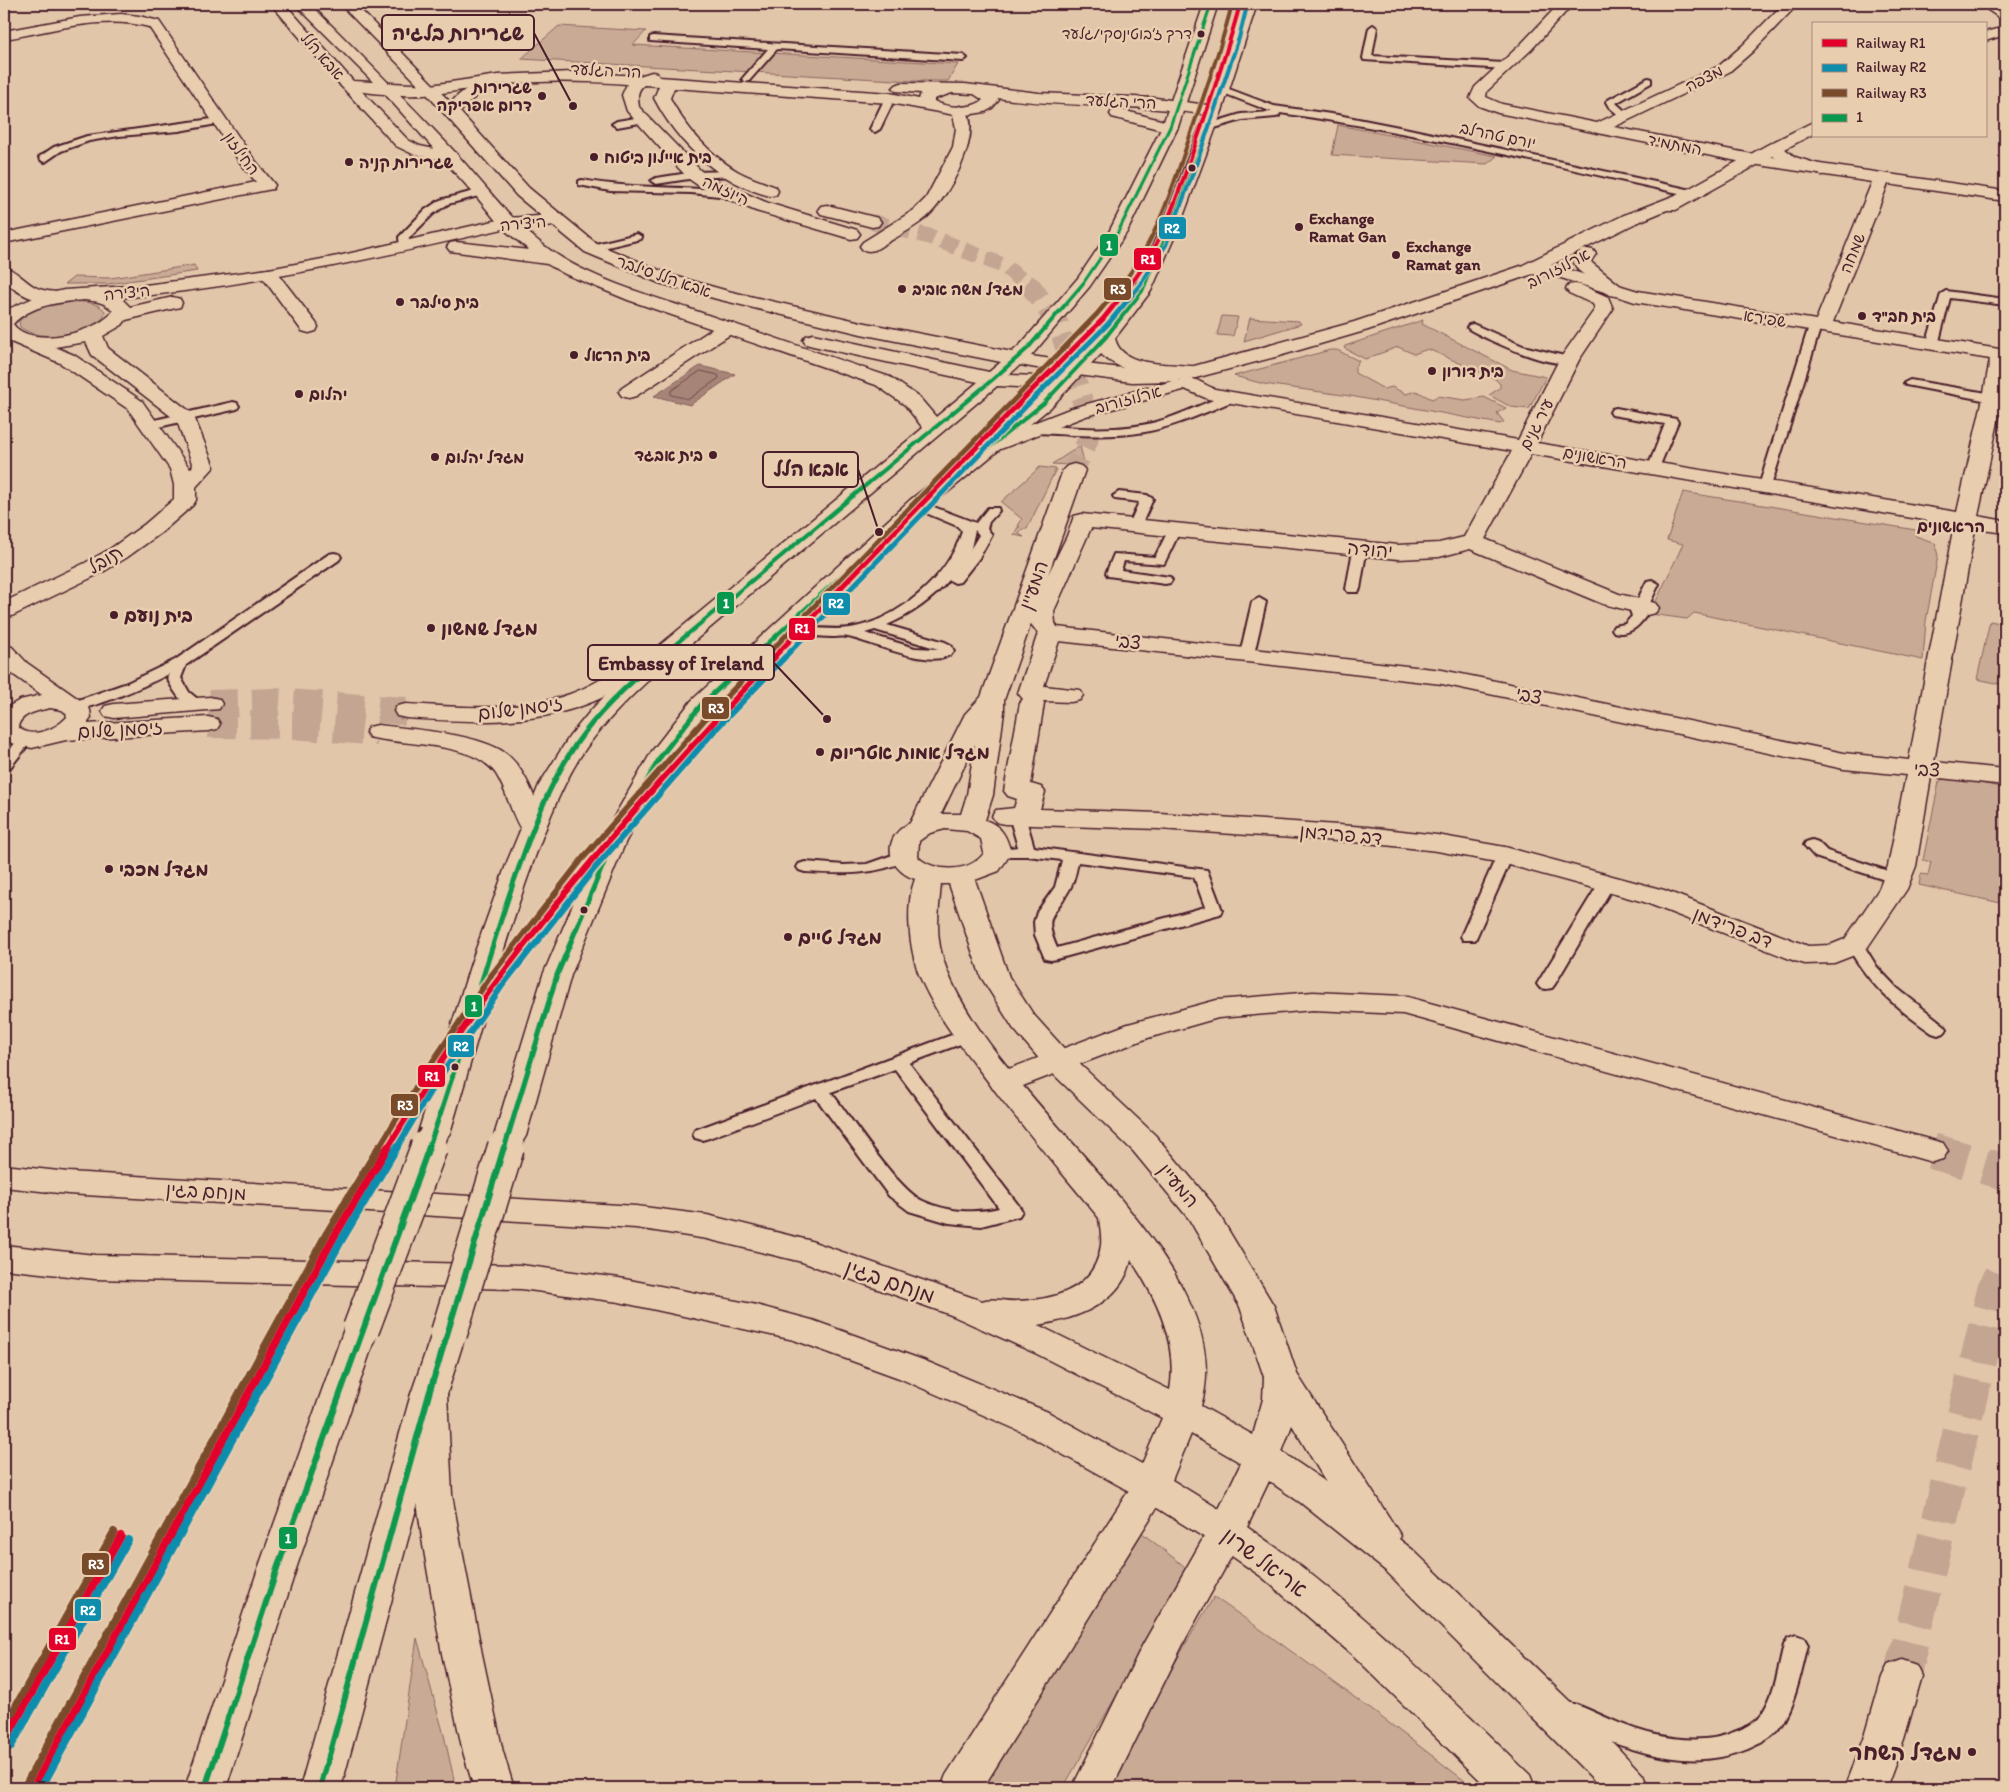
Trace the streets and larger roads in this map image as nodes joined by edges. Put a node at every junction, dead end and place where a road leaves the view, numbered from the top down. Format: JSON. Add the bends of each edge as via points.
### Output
{"nodes":[{"id":1,"x":278,"y":4,"type":"edge"},
{"id":2,"x":302,"y":4,"type":"edge"},
{"id":3,"x":347,"y":4,"type":"edge"},
{"id":4,"x":1211,"y":4,"type":"edge"},
{"id":5,"x":1250,"y":4,"type":"edge"},
{"id":6,"x":1566,"y":4,"type":"edge"},
{"id":7,"x":1791,"y":4,"type":"edge"},
{"id":8,"x":1986,"y":4,"type":"edge"},
{"id":9,"x":2005,"y":15,"type":"edge"},
{"id":10,"x":2005,"y":31,"type":"edge"},
{"id":11,"x":4,"y":35,"type":"edge"},
{"id":12,"x":1986,"y":37,"type":"edge"},
{"id":13,"x":573,"y":76,"type":"junction"},
{"id":14,"x":664,"y":78,"type":"junction"},
{"id":15,"x":498,"y":80,"type":"junction"},
{"id":16,"x":639,"y":81,"type":"junction"},
{"id":17,"x":743,"y":84,"type":"junction"},
{"id":18,"x":348,"y":85,"type":"junction"},
{"id":19,"x":427,"y":85,"type":"junction"},
{"id":20,"x":947,"y":89,"type":"junction"},
{"id":21,"x":389,"y":90,"type":"junction"},
{"id":22,"x":628,"y":96,"type":"junction"},
{"id":23,"x":984,"y":99,"type":"junction"},
{"id":24,"x":930,"y":106,"type":"junction"},
{"id":25,"x":667,"y":109,"type":"junction"},
{"id":26,"x":960,"y":111,"type":"junction"},
{"id":27,"x":452,"y":112,"type":"junction"},
{"id":28,"x":1175,"y":115,"type":"junction"},
{"id":29,"x":1211,"y":119,"type":"junction"},
{"id":30,"x":1600,"y":128,"type":"junction"},
{"id":31,"x":1812,"y":128,"type":"edge"},
{"id":32,"x":1773,"y":148,"type":"junction"},
{"id":33,"x":448,"y":156,"type":"junction"},
{"id":34,"x":1752,"y":159,"type":"junction"},
{"id":35,"x":1822,"y":170,"type":"junction"},
{"id":36,"x":1882,"y":178,"type":"junction"},
{"id":37,"x":1688,"y":195,"type":"junction"},
{"id":38,"x":2005,"y":196,"type":"edge"},
{"id":39,"x":554,"y":220,"type":"junction"},
{"id":40,"x":872,"y":222,"type":"tunnel mouth"},
{"id":41,"x":513,"y":228,"type":"junction"},
{"id":42,"x":851,"y":234,"type":"tunnel mouth"},
{"id":43,"x":4,"y":238,"type":"edge"},
{"id":44,"x":869,"y":246,"type":"dead end"},
{"id":45,"x":456,"y":247,"type":"junction"},
{"id":46,"x":1587,"y":254,"type":"junction"},
{"id":47,"x":553,"y":260,"type":"junction"},
{"id":48,"x":4,"y":272,"type":"edge"},
{"id":49,"x":1540,"y":273,"type":"junction"},
{"id":50,"x":274,"y":280,"type":"junction"},
{"id":51,"x":1616,"y":291,"type":"junction"},
{"id":52,"x":88,"y":296,"type":"junction"},
{"id":53,"x":1635,"y":296,"type":"junction"},
{"id":54,"x":57,"y":297,"type":"junction"},
{"id":55,"x":1604,"y":308,"type":"junction"},
{"id":56,"x":685,"y":313,"type":"junction"},
{"id":57,"x":122,"y":316,"type":"junction"},
{"id":58,"x":4,"y":324,"type":"edge"},
{"id":59,"x":309,"y":327,"type":"dead end"},
{"id":60,"x":1819,"y":327,"type":"junction"},
{"id":61,"x":728,"y":328,"type":"junction"},
{"id":62,"x":94,"y":334,"type":"junction"},
{"id":63,"x":1105,"y":338,"type":"junction"},
{"id":64,"x":22,"y":340,"type":"junction"},
{"id":65,"x":2003,"y":356,"type":"edge"},
{"id":66,"x":1016,"y":359,"type":"junction"},
{"id":67,"x":1078,"y":369,"type":"junction"},
{"id":68,"x":1191,"y":377,"type":"junction"},
{"id":69,"x":992,"y":380,"type":"junction"},
{"id":70,"x":629,"y":392,"type":"dead end"},
{"id":71,"x":933,"y":428,"type":"junction"},
{"id":72,"x":1526,"y":445,"type":"junction"},
{"id":73,"x":986,"y":448,"type":"junction"},
{"id":74,"x":1074,"y":470,"type":"tunnel mouth"},
{"id":75,"x":185,"y":485,"type":"junction"},
{"id":76,"x":1966,"y":520,"type":"junction"},
{"id":77,"x":1082,"y":522,"type":"joint"},
{"id":78,"x":2005,"y":527,"type":"edge"},
{"id":79,"x":1472,"y":542,"type":"junction"},
{"id":80,"x":1641,"y":607,"type":"road end"},
{"id":81,"x":4,"y":611,"type":"edge"},
{"id":82,"x":1050,"y":633,"type":"junction"},
{"id":83,"x":678,"y":643,"type":"junction"},
{"id":84,"x":11,"y":660,"type":"edge"},
{"id":85,"x":1071,"y":695,"type":"dead end"},
{"id":86,"x":992,"y":700,"type":"junction"},
{"id":87,"x":1032,"y":703,"type":"dead end"},
{"id":88,"x":75,"y":708,"type":"junction"},
{"id":89,"x":406,"y":711,"type":"tunnel mouth"},
{"id":90,"x":12,"y":727,"type":"edge"},
{"id":91,"x":378,"y":732,"type":"tunnel mouth"},
{"id":92,"x":62,"y":733,"type":"junction"},
{"id":93,"x":1921,"y":769,"type":"junction"},
{"id":94,"x":2005,"y":777,"type":"edge"},
{"id":95,"x":970,"y":824,"type":"junction"},
{"id":96,"x":921,"y":827,"type":"junction"},
{"id":97,"x":534,"y":828,"type":"junction"},
{"id":98,"x":945,"y":876,"type":"junction"},
{"id":99,"x":1058,"y":1061,"type":"junction"},
{"id":100,"x":1004,"y":1082,"type":"junction"},
{"id":101,"x":1932,"y":1151,"type":"tunnel mouth"},
{"id":102,"x":4,"y":1176,"type":"edge"},
{"id":103,"x":1115,"y":1216,"type":"junction"},
{"id":104,"x":4,"y":1257,"type":"edge"},
{"id":105,"x":963,"y":1306,"type":"junction"},
{"id":106,"x":1281,"y":1377,"type":"junction"},
{"id":107,"x":430,"y":1394,"type":"junction"},
{"id":108,"x":1182,"y":1412,"type":"junction"},
{"id":109,"x":1262,"y":1456,"type":"junction"},
{"id":110,"x":1151,"y":1486,"type":"junction"},
{"id":111,"x":1226,"y":1532,"type":"junction"},
{"id":112,"x":1400,"y":1561,"type":"junction"},
{"id":113,"x":1902,"y":1678,"type":"tunnel mouth"},
{"id":114,"x":205,"y":1788,"type":"edge"},
{"id":115,"x":320,"y":1788,"type":"edge"},
{"id":116,"x":494,"y":1788,"type":"edge"},
{"id":117,"x":960,"y":1788,"type":"edge"},
{"id":118,"x":1092,"y":1788,"type":"edge"},
{"id":119,"x":1515,"y":1788,"type":"edge"},
{"id":120,"x":1628,"y":1788,"type":"edge"},
{"id":121,"x":1864,"y":1788,"type":"edge"}],
"edges":[{"from":1,"to":18,"type":"main road","name":"אבא הלל"},
{"from":2,"to":21,"type":"main road","name":"אבא הלל סילבר"},
{"from":3,"to":19,"type":"main road","name":"אבא הלל סילבר"},
{"from":4,"to":28,"type":"main road"},
{"from":5,"to":29,"type":"main road"},
{"from":6,"to":30,"type":"main road","name":"המתמיד","via":[[1480,90],[1478,98],[1498,108]]},
{"from":7,"to":30,"type":"main road","name":"מצפה","via":[[1724,69]]},
{"from":8,"to":9,"type":"main road"},
{"from":10,"to":12,"type":"main road"},
{"from":11,"to":43,"type":"main road","name":"החילזון","via":[[102,19],[143,19],[154,24],[247,161],[267,185]]},
{"from":13,"to":15,"type":"main road","name":"הרי הגלעד"},
{"from":13,"to":16,"type":"main road","name":"הרי הגלעד"},
{"from":13,"to":22,"type":"main road","via":[[608,85]]},
{"from":14,"to":16,"type":"main road","name":"הרי הגלעד"},
{"from":14,"to":17,"type":"main road","name":"הרי הגלעד"},
{"from":14,"to":19,"type":"main road","name":"הרי הגלעד","via":[[584,68],[528,68]]},
{"from":14,"to":25,"type":"main road","via":[[662,98]]},
{"from":15,"to":19,"type":"main road","name":"הרי הגלעד"},
{"from":15,"to":27,"type":"main road","via":[[461,98]]},
{"from":16,"to":22,"type":"main road"},
{"from":17,"to":20,"type":"main road","name":"הרי הגלעד"},
{"from":17,"to":24,"type":"main road","name":"הרי הגלעד","via":[[890,98]]},
{"from":17,"to":25,"type":"main road","via":[[694,92],[676,100]]},
{"from":18,"to":21,"type":"main road","name":"אבא הלל"},
{"from":18,"to":33,"type":"main road","name":"אבא הלל","via":[[402,144],[414,150]]},
{"from":19,"to":21,"type":"main road","name":"הרי הגלעד"},
{"from":19,"to":27,"type":"main road","name":"אבא הלל סילבר"},
{"from":20,"to":23,"type":"main road","name":"הרי הגלעד","via":[[965,89]]},
{"from":20,"to":24,"type":"main road","via":[[927,96],[926,103]]},
{"from":21,"to":33,"type":"main road","name":"אבא הלל סילבר"},
{"from":22,"to":42,"type":"main road","name":"היוזמה","via":[[632,108],[642,120],[701,180],[728,194],[799,220]]},
{"from":23,"to":26,"type":"main road","name":"הרי הגלעד"},
{"from":23,"to":28,"type":"main road","name":"הרי הגלעד","via":[[1132,117]]},
{"from":23,"to":28,"type":"main road","name":"הרי הגלעד","via":[[1014,96]]},
{"from":24,"to":26,"type":"main road","name":"הרי הגלעד"},
{"from":25,"to":40,"type":"main road","name":"היוזמה","via":[[711,159],[732,174],[784,197]]},
{"from":26,"to":44,"type":"main road","via":[[964,128],[960,147],[934,200],[920,214]]},
{"from":27,"to":39,"type":"main road","name":"אבא הלל סילבר","via":[[523,192]]},
{"from":28,"to":29,"type":"main road","name":"הרי הגלעד"},
{"from":28,"to":66,"type":"main road","via":[[1118,232],[1084,282]]},
{"from":29,"to":63,"type":"main road","via":[[1142,291]]},
{"from":30,"to":34,"type":"main road","name":"המתמיד"},
{"from":31,"to":32,"type":"main road","name":"ארלוזורוב"},
{"from":32,"to":34,"type":"main road","name":"ארלוזורוב"},
{"from":32,"to":35,"type":"main road","via":[[1788,160]]},
{"from":33,"to":41,"type":"main road","name":"אבא הלל סילבר"},
{"from":34,"to":35,"type":"main road","name":"המתמיד"},
{"from":34,"to":37,"type":"main road","name":"ארלוזורוב"},
{"from":35,"to":36,"type":"main road","name":"המתמיד"},
{"from":36,"to":38,"type":"main road","name":"המתמיד"},
{"from":36,"to":60,"type":"main road","name":"שמחה"},
{"from":37,"to":46,"type":"main road","name":"ארלוזורוב"},
{"from":37,"to":49,"type":"main road","name":"ארלוזורוב","via":[[1630,219]]},
{"from":39,"to":41,"type":"main road","name":"היצירה"},
{"from":39,"to":66,"type":"main road","name":"אבא הלל סילבר","via":[[591,248],[665,279],[861,328]]},
{"from":41,"to":45,"type":"main road","name":"היצירה"},
{"from":41,"to":47,"type":"main road","name":"אבא הלל סילבר"},
{"from":41,"to":50,"type":"main road","name":"היצירה","via":[[404,247]]},
{"from":45,"to":47,"type":"main road"},
{"from":45,"to":50,"type":"main road","name":"היצירה"},
{"from":46,"to":49,"type":"main road","name":"ארלוזורוב"},
{"from":46,"to":51,"type":"main road","via":[[1582,261],[1584,266]]},
{"from":47,"to":56,"type":"main road","name":"אבא הלל סילבר","via":[[594,280]]},
{"from":48,"to":54,"type":"main road","via":[[29,293]]},
{"from":49,"to":51,"type":"main road","name":"שפירא"},
{"from":49,"to":55,"type":"main road","via":[[1593,296],[1602,301]]},
{"from":49,"to":68,"type":"main road","name":"ארלוזורוב","via":[[1533,284],[1361,326]]},
{"from":50,"to":52,"type":"main road","name":"היצירה"},
{"from":50,"to":57,"type":"main road","name":"היצירה","via":[[150,306]]},
{"from":50,"to":59,"type":"main road"},
{"from":51,"to":53,"type":"main road","name":"שפירא"},
{"from":52,"to":54,"type":"main road"},
{"from":52,"to":57,"type":"main road","via":[[113,301],[120,306]]},
{"from":53,"to":55,"type":"main road","name":"עיר גנים","via":[[1610,300]]},
{"from":53,"to":60,"type":"main road","name":"שפירא"},
{"from":54,"to":58,"type":"main road","via":[[27,305]]},
{"from":55,"to":72,"type":"main road","name":"עיר גנים","via":[[1569,360]]},
{"from":56,"to":61,"type":"main road","name":"אבא הלל סילבר"},
{"from":56,"to":69,"type":"main road"},
{"from":57,"to":62,"type":"main road","name":"היצירה","via":[[108,328]]},
{"from":58,"to":64,"type":"main road","via":[[11,336]]},
{"from":60,"to":65,"type":"main road","name":"שפירא"},
{"from":61,"to":70,"type":"main road"},
{"from":61,"to":71,"type":"main road","name":"אבא הלל סילבר","via":[[883,381],[915,402]]},
{"from":62,"to":64,"type":"main road","name":"היצירה","via":[[57,342]]},
{"from":62,"to":75,"type":"main road","name":"תובל","via":[[98,351],[186,418],[204,467]]},
{"from":63,"to":67,"type":"main road"},
{"from":63,"to":68,"type":"main road","via":[[1108,352],[1119,360]]},
{"from":64,"to":75,"type":"main road","via":[[67,359],[135,404],[180,469]]},
{"from":65,"to":76,"type":"main road"},
{"from":66,"to":67,"type":"main road","name":"אבא הלל סילבר"},
{"from":66,"to":69,"type":"main road"},
{"from":67,"to":68,"type":"main road","name":"ארלוזורוב","via":[[1132,376]]},
{"from":67,"to":69,"type":"main road","via":[[1038,382]]},
{"from":67,"to":73,"type":"main road","via":[[1044,403]]},
{"from":68,"to":72,"type":"main road","name":"הראשונים","via":[[1208,393],[1232,398]]},
{"from":68,"to":73,"type":"main road","name":"ארלוזורוב","via":[[1079,412]]},
{"from":69,"to":71,"type":"main road"},
{"from":71,"to":83,"type":"main road"},
{"from":72,"to":76,"type":"main road","name":"הראשונים"},
{"from":72,"to":79,"type":"main road","name":"עיר גנים"},
{"from":73,"to":107,"type":"main road","bridge":true,"via":[[918,505],[701,705],[661,756],[635,799],[613,841],[558,976]]},
{"from":74,"to":86,"type":"main road","name":"המעיין"},
{"from":75,"to":81,"type":"main road","name":"תובל","via":[[185,500],[167,519],[94,567]]},
{"from":76,"to":78,"type":"main road","name":"הראשונים"},
{"from":76,"to":93,"type":"main road"},
{"from":77,"to":79,"type":"main road","name":"יהודה","via":[[1398,552],[1439,550]]},
{"from":77,"to":82,"type":"main road","name":"המעיין","via":[[1042,611],[1043,624]]},
{"from":79,"to":80,"type":"main road","via":[[1611,599]]},
{"from":82,"to":85,"type":"main road","via":[[1030,692]]},
{"from":82,"to":93,"type":"main road","name":"צבי","via":[[1442,677],[1844,761]]},
{"from":83,"to":89,"type":"main road","name":"זיסמן שלום","via":[[605,686],[560,705],[495,714]]},
{"from":83,"to":97,"type":"main road","via":[[606,708],[577,743],[556,777]]},
{"from":84,"to":88,"type":"main road"},
{"from":84,"to":90,"type":"main road","via":[[21,692]]},
{"from":86,"to":95,"type":"main road","name":"המעיין","via":[[980,795]]},
{"from":86,"to":96,"type":"main road","name":"המעיין","via":[[977,714]]},
{"from":87,"to":93,"type":"main road","name":"דב פרידמן","via":[[1017,791],[1032,792],[1016,816],[1159,821],[1437,843],[1505,855],[1654,896],[1806,955],[1834,954],[1855,945],[1893,889],[1902,866]]},
{"from":88,"to":90,"type":"main road","name":"זיסמן שלום","via":[[50,701],[38,703]]},
{"from":88,"to":92,"type":"main road","via":[[76,724]]},
{"from":88,"to":92,"type":"main road","name":"זיסמן שלום","via":[[205,711]]},
{"from":90,"to":92,"type":"main road","name":"זיסמן שלום","via":[[44,738]]},
{"from":91,"to":97,"type":"main road","name":"זיסמן שלום","via":[[459,744],[493,755],[516,786]]},
{"from":93,"to":94,"type":"main road","name":"צבי"},
{"from":95,"to":96,"type":"main road","via":[[945,822]]},
{"from":95,"to":98,"type":"main road","via":[[983,828],[992,836],[997,844],[997,853],[984,868]]},
{"from":96,"to":98,"type":"main road","via":[[905,840],[904,856],[913,867]]},
{"from":97,"to":114,"type":"main road","bridge":true,"via":[[508,896],[434,1133],[276,1568]]},
{"from":98,"to":99,"type":"main road","name":"המעיין","via":[[995,977],[1023,1021]]},
{"from":98,"to":100,"type":"main road","via":[[927,883],[923,937],[930,965],[968,1035]]},
{"from":99,"to":100,"type":"main road"},
{"from":99,"to":101,"type":"main road","via":[[1138,1031],[1217,1009],[1313,1001],[1404,1005]]},
{"from":99,"to":106,"type":"main road","name":"המעיין","via":[[1144,1143],[1202,1211],[1257,1306]]},
{"from":100,"to":103,"type":"main road"},
{"from":102,"to":105,"type":"main road","name":"מנחם בגין","via":[[68,1183],[636,1217],[707,1228],[808,1252]]},
{"from":103,"to":105,"type":"main road","via":[[1118,1237],[1115,1264],[1102,1284],[1080,1301],[1053,1312],[1022,1314]]},
{"from":103,"to":108,"type":"main road","via":[[1137,1241],[1167,1289],[1181,1322],[1189,1376]]},
{"from":104,"to":110,"type":"main road","name":"אריאל שרון","via":[[95,1267],[522,1277],[619,1290],[752,1317],[800,1330],[911,1369],[1035,1422]]},
{"from":105,"to":108,"type":"main road","name":"מנחם בגין"},
{"from":106,"to":109,"type":"main road","name":"המעיין","via":[[1281,1400]]},
{"from":106,"to":112,"type":"main road","via":[[1352,1493]]},
{"from":107,"to":115,"type":"main road"},
{"from":107,"to":116,"type":"main road","via":[[434,1495],[440,1535],[462,1654]]},
{"from":108,"to":109,"type":"main road","name":"מנחם בגין"},
{"from":108,"to":110,"type":"main road"},
{"from":109,"to":111,"type":"main road","name":"המעיין"},
{"from":109,"to":112,"type":"main road"},
{"from":110,"to":111,"type":"main road","name":"אריאל שרון"},
{"from":110,"to":117,"type":"main road"},
{"from":111,"to":118,"type":"main road","name":"המעיין","via":[[1125,1718]]},
{"from":111,"to":119,"type":"main road","name":"אריאל שרון","via":[[1275,1566],[1369,1645]]},
{"from":112,"to":120,"type":"main road"},
{"from":113,"to":121,"type":"main road","via":[[1884,1739]]}]}
